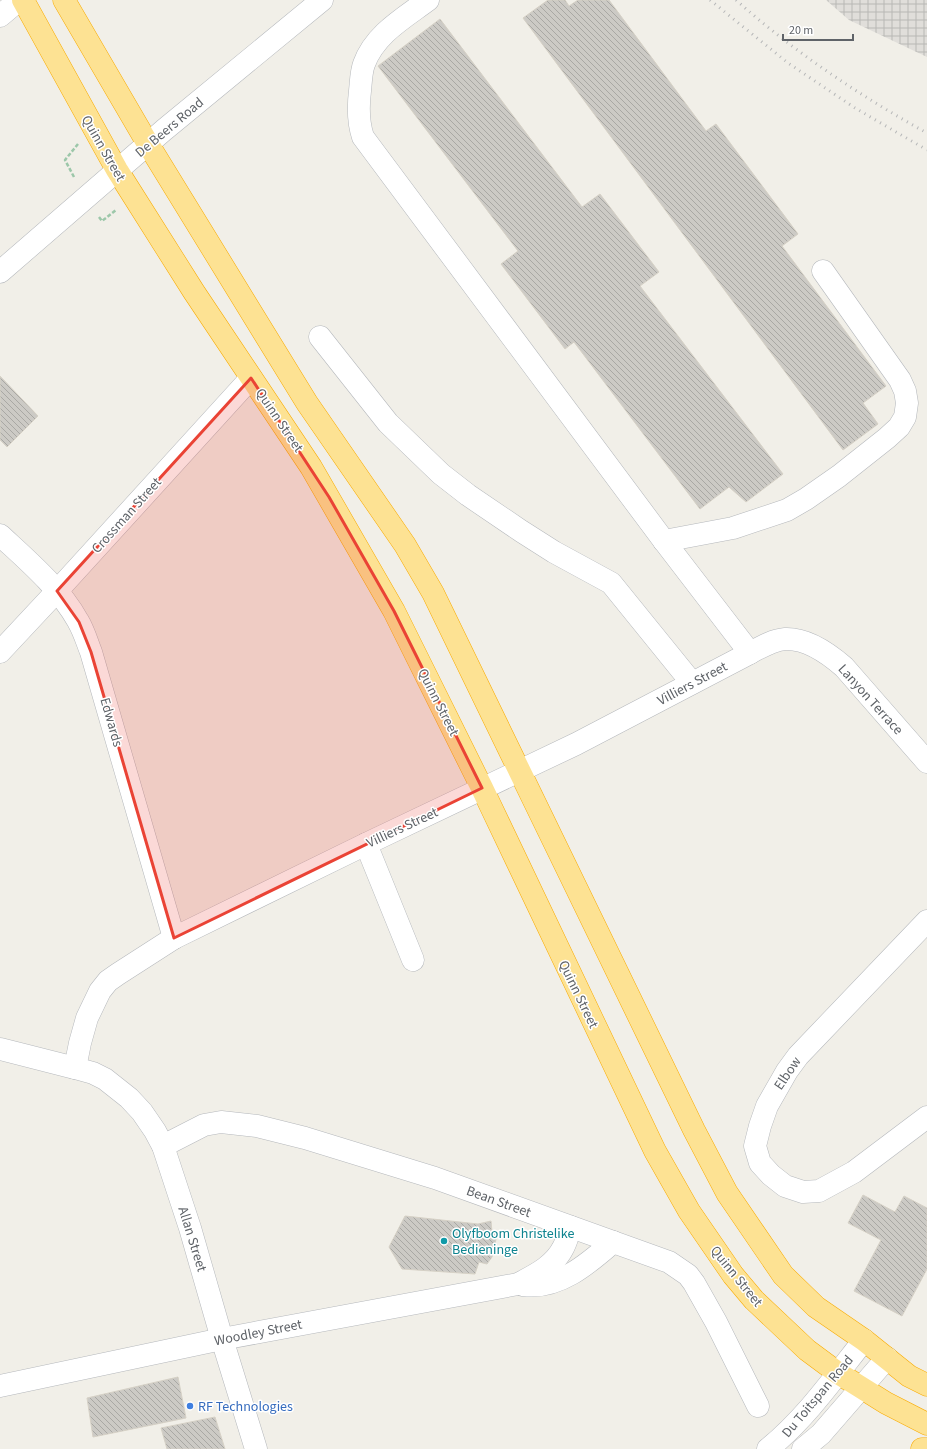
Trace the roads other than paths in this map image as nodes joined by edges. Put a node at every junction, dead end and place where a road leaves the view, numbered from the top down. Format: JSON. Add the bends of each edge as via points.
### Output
{"nodes":[{"id":1,"x":19,"y":0,"type":"edge"},
{"id":2,"x":23,"y":0,"type":"edge"},
{"id":3,"x":64,"y":0,"type":"edge"},
{"id":4,"x":300,"y":0,"type":"edge"},
{"id":5,"x":322,"y":0,"type":"edge"},
{"id":6,"x":428,"y":0,"type":"edge"},
{"id":7,"x":0,"y":16,"type":"edge"},
{"id":8,"x":258,"y":54,"type":"junction"},
{"id":9,"x":148,"y":144,"type":"junction"},
{"id":10,"x":116,"y":170,"type":"junction"},
{"id":11,"x":823,"y":271,"type":"dead end"},
{"id":12,"x":0,"y":272,"type":"edge"},
{"id":13,"x":320,"y":338,"type":"dead end"},
{"id":14,"x":250,"y":378,"type":"junction"},
{"id":15,"x":0,"y":534,"type":"edge"},
{"id":16,"x":664,"y":541,"type":"junction"},
{"id":17,"x":57,"y":591,"type":"junction"},
{"id":18,"x":785,"y":639,"type":"joint"},
{"id":19,"x":0,"y":652,"type":"edge"},
{"id":20,"x":750,"y":653,"type":"junction"},
{"id":21,"x":692,"y":683,"type":"junction"},
{"id":22,"x":927,"y":762,"type":"edge"},
{"id":23,"x":520,"y":770,"type":"junction"},
{"id":24,"x":482,"y":788,"type":"junction"},
{"id":25,"x":366,"y":844,"type":"junction"},
{"id":26,"x":927,"y":921,"type":"edge"},
{"id":27,"x":174,"y":938,"type":"junction"},
{"id":28,"x":413,"y":960,"type":"dead end"},
{"id":29,"x":0,"y":1049,"type":"edge"},
{"id":30,"x":75,"y":1068,"type":"junction"},
{"id":31,"x":927,"y":1116,"type":"edge"},
{"id":32,"x":163,"y":1146,"type":"junction"},
{"id":33,"x":571,"y":1227,"type":"junction"},
{"id":34,"x":613,"y":1242,"type":"junction"},
{"id":35,"x":518,"y":1284,"type":"junction"},
{"id":36,"x":222,"y":1339,"type":"junction"},
{"id":37,"x":864,"y":1340,"type":"junction"},
{"id":38,"x":886,"y":1358,"type":"junction"},
{"id":39,"x":838,"y":1372,"type":"junction"},
{"id":40,"x":927,"y":1384,"type":"edge"},
{"id":41,"x":0,"y":1386,"type":"edge"},
{"id":42,"x":862,"y":1388,"type":"junction"},
{"id":43,"x":758,"y":1406,"type":"dead end"},
{"id":44,"x":927,"y":1424,"type":"edge"},
{"id":45,"x":927,"y":1448,"type":"edge"},
{"id":46,"x":256,"y":1449,"type":"edge"},
{"id":47,"x":768,"y":1449,"type":"edge"},
{"id":48,"x":803,"y":1449,"type":"edge"},
{"id":49,"x":922,"y":1449,"type":"edge"}],
"edges":[{"from":1,"to":7,"type":"street"},
{"from":2,"to":10,"type":"highway","name":"Quinn Street"},
{"from":3,"to":9,"type":"highway"},
{"from":4,"to":8,"type":"street"},
{"from":5,"to":8,"type":"street","name":"De Beers Road"},
{"from":6,"to":16,"type":"street","via":[[384,33],[372,48],[364,65],[358,105],[363,137]]},
{"from":8,"to":9,"type":"street","name":"De Beers Road"},
{"from":9,"to":10,"type":"street","name":"De Beers Road"},
{"from":9,"to":23,"type":"highway","via":[[307,403],[405,545],[434,593]]},
{"from":10,"to":12,"type":"street","name":"De Beers Road"},
{"from":10,"to":14,"type":"highway","name":"Quinn Street"},
{"from":11,"to":16,"type":"street","via":[[900,380],[907,403],[905,416],[899,427],[839,476],[787,510],[733,528]]},
{"from":13,"to":21,"type":"street","via":[[388,423],[441,474],[521,531],[611,583]]},
{"from":14,"to":17,"type":"street","name":"Crossman Street"},
{"from":14,"to":24,"type":"highway","name":"Quinn Street","via":[[312,467],[394,611]]},
{"from":15,"to":17,"type":"street","name":"Edwards"},
{"from":16,"to":20,"type":"street"},
{"from":17,"to":19,"type":"street","name":"Crossman Street"},
{"from":17,"to":27,"type":"street","name":"Edwards","via":[[79,622],[91,652]]},
{"from":18,"to":20,"type":"street","name":"Villiers Street","via":[[772,642]]},
{"from":18,"to":22,"type":"street","name":"Lanyon Terrace","via":[[800,641],[832,656]]},
{"from":20,"to":21,"type":"street","name":"Villiers Street"},
{"from":21,"to":23,"type":"street","name":"Villiers Street","via":[[576,744]]},
{"from":23,"to":24,"type":"street","name":"Villiers Street"},
{"from":23,"to":37,"type":"highway","via":[[727,1193],[783,1275],[816,1307]]},
{"from":24,"to":25,"type":"street","name":"Villiers Street"},
{"from":24,"to":39,"type":"highway","name":"Quinn Street","via":[[644,1130],[689,1211],[732,1275],[754,1300],[807,1350]]},
{"from":25,"to":27,"type":"street","name":"Villiers Street"},
{"from":25,"to":28,"type":"street"},
{"from":26,"to":31,"type":"street","name":"Elbow","via":[[798,1056],[767,1106],[755,1146],[760,1163],[785,1186],[803,1192],[819,1191],[854,1172]]},
{"from":27,"to":30,"type":"street","name":"Villiers Street","via":[[108,981],[100,991],[87,1018]]},
{"from":29,"to":30,"type":"street"},
{"from":30,"to":32,"type":"street","name":"Allan Street","via":[[105,1079],[121,1091],[142,1112]]},
{"from":32,"to":33,"type":"street","name":"Bean Street","via":[[204,1125],[220,1122],[257,1126],[435,1178]]},
{"from":32,"to":36,"type":"street","name":"Allan Street"},
{"from":33,"to":34,"type":"street","name":"Bean Street"},
{"from":33,"to":35,"type":"street","name":"Woodley Street","via":[[558,1256],[549,1265]]},
{"from":34,"to":35,"type":"street","name":"Woodley Street","via":[[576,1271],[560,1279],[532,1286]]},
{"from":34,"to":43,"type":"street","name":"Bean Street","via":[[669,1262],[688,1275],[716,1322]]},
{"from":35,"to":36,"type":"street","name":"Woodley Street"},
{"from":36,"to":41,"type":"street","name":"Woodley Street"},
{"from":36,"to":46,"type":"street","name":"Allan Street"},
{"from":37,"to":38,"type":"highway"},
{"from":37,"to":39,"type":"street","name":"Du Toitspan Road"},
{"from":38,"to":40,"type":"highway","via":[[909,1376]]},
{"from":38,"to":42,"type":"street","name":"Du Toitspan Road"},
{"from":39,"to":42,"type":"highway","name":"Quinn Street"},
{"from":39,"to":47,"type":"street","name":"Du Toitspan Road","via":[[803,1416]]},
{"from":42,"to":44,"type":"highway","name":"Du Toitspan Road"},
{"from":42,"to":48,"type":"street","name":"Du Toitspan Road","via":[[821,1434]]},
{"from":45,"to":49,"type":"highway"}]}
